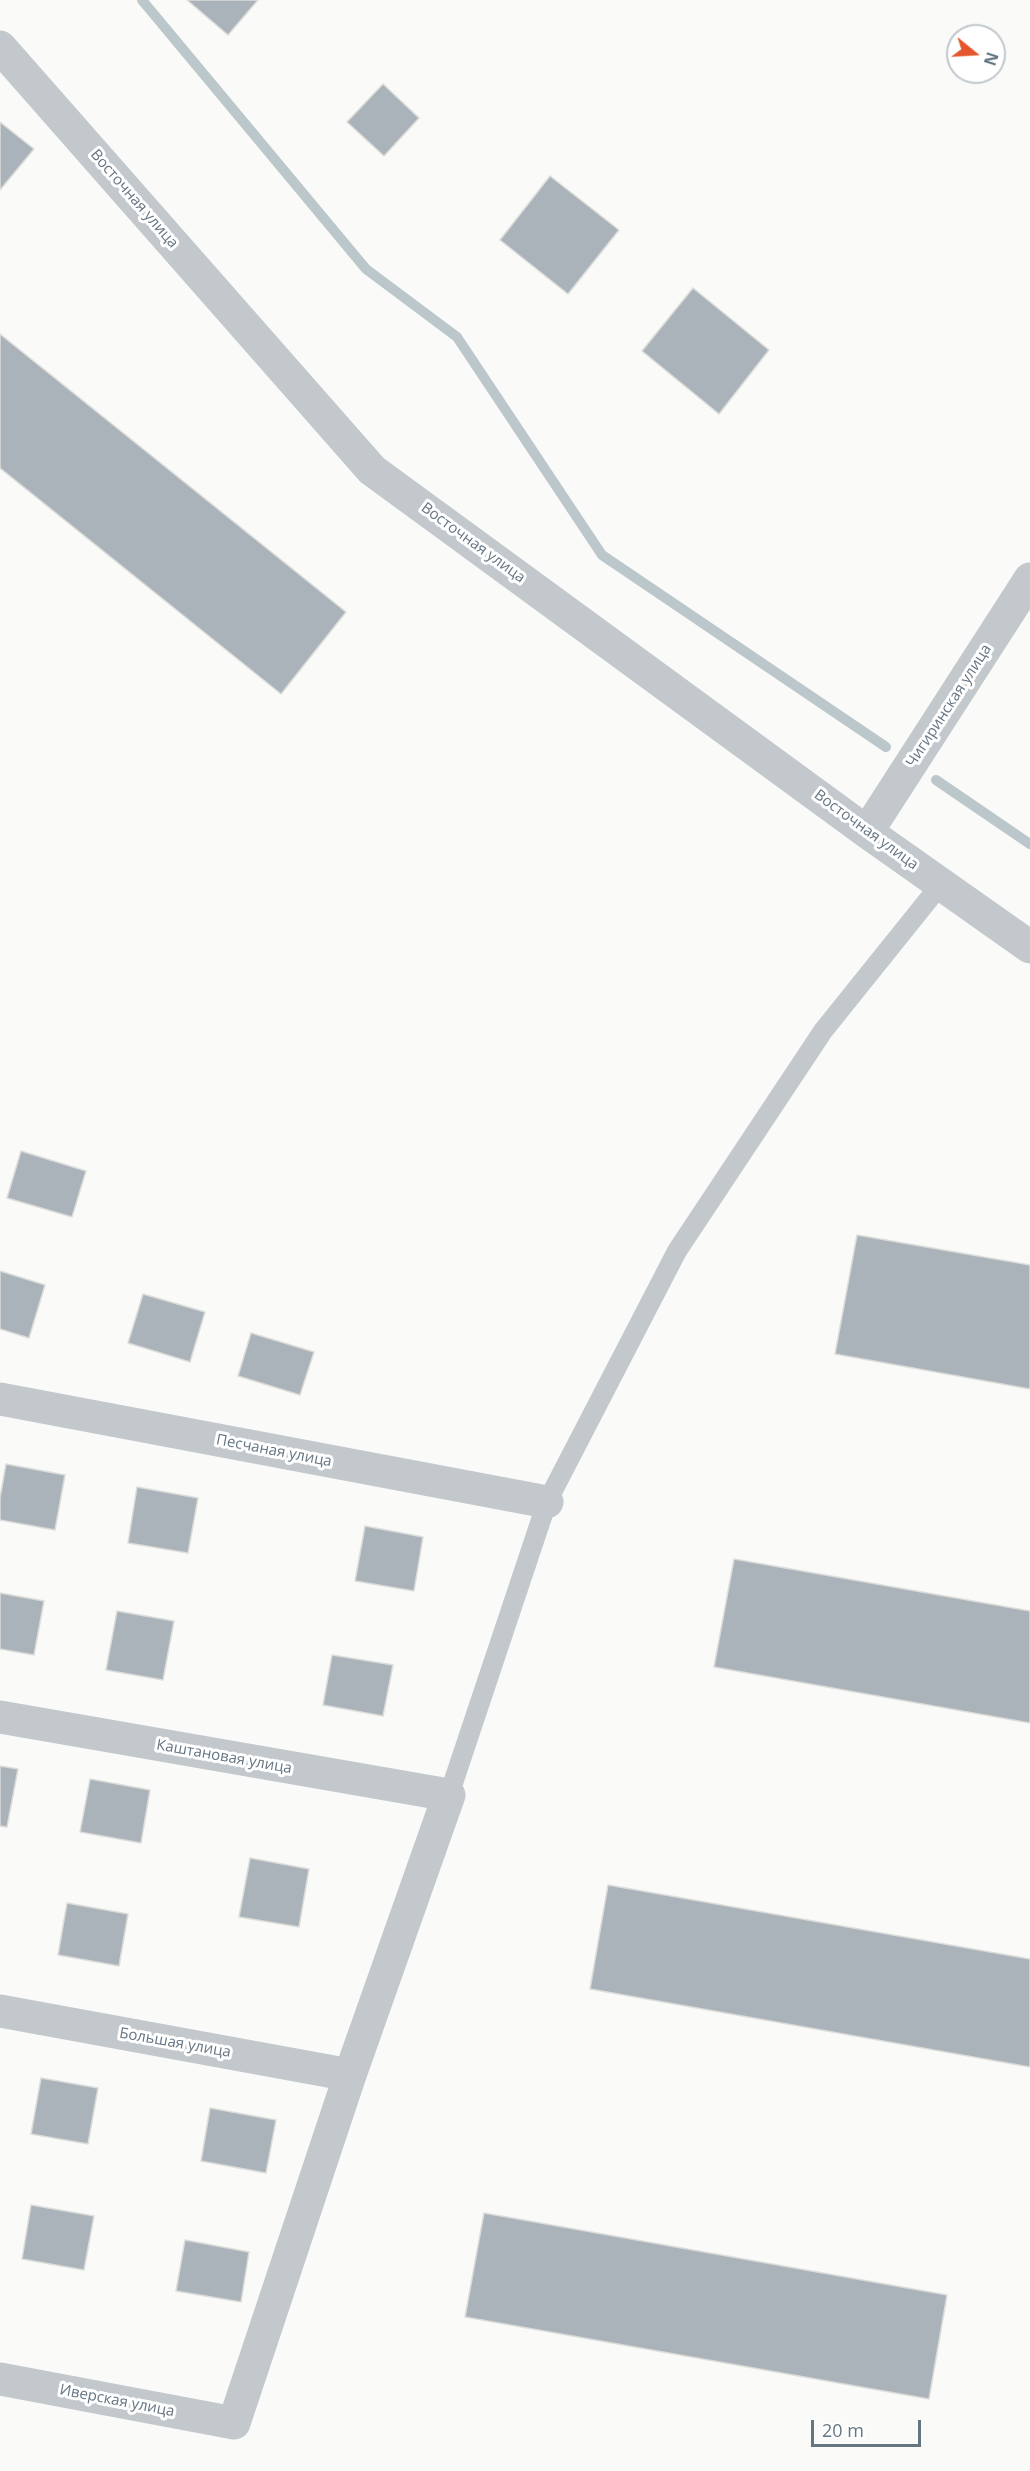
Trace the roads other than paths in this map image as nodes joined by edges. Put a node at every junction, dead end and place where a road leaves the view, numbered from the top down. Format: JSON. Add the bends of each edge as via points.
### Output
{"nodes":[{"id":1,"x":0,"y":47,"type":"edge"},
{"id":2,"x":1030,"y":579,"type":"edge"},
{"id":3,"x":867,"y":832,"type":"junction"},
{"id":4,"x":941,"y":884,"type":"junction"},
{"id":5,"x":1030,"y":947,"type":"edge"},
{"id":6,"x":0,"y":1400,"type":"edge"},
{"id":7,"x":547,"y":1502,"type":"junction"},
{"id":8,"x":0,"y":1717,"type":"edge"},
{"id":9,"x":449,"y":1796,"type":"junction"},
{"id":10,"x":0,"y":2011,"type":"edge"},
{"id":11,"x":350,"y":2074,"type":"junction"},
{"id":12,"x":0,"y":2379,"type":"edge"}],
"edges":[{"from":1,"to":3,"type":"street","name":"Восточная улица","via":[[372,470]]},
{"from":2,"to":3,"type":"street","name":"Чигиринская улица"},
{"from":3,"to":4,"type":"street","name":"Восточная улица"},
{"from":4,"to":5,"type":"street","name":"Восточная улица"},
{"from":4,"to":7,"type":"lane","via":[[823,1031],[677,1251]]},
{"from":6,"to":7,"type":"street","name":"Песчаная улица"},
{"from":7,"to":9,"type":"lane"},
{"from":8,"to":9,"type":"street","name":"Каштановая улица"},
{"from":9,"to":11,"type":"street"},
{"from":10,"to":11,"type":"street","name":"Большая улица"},
{"from":11,"to":12,"type":"street","name":"Иверская улица","via":[[234,2423]]}]}
